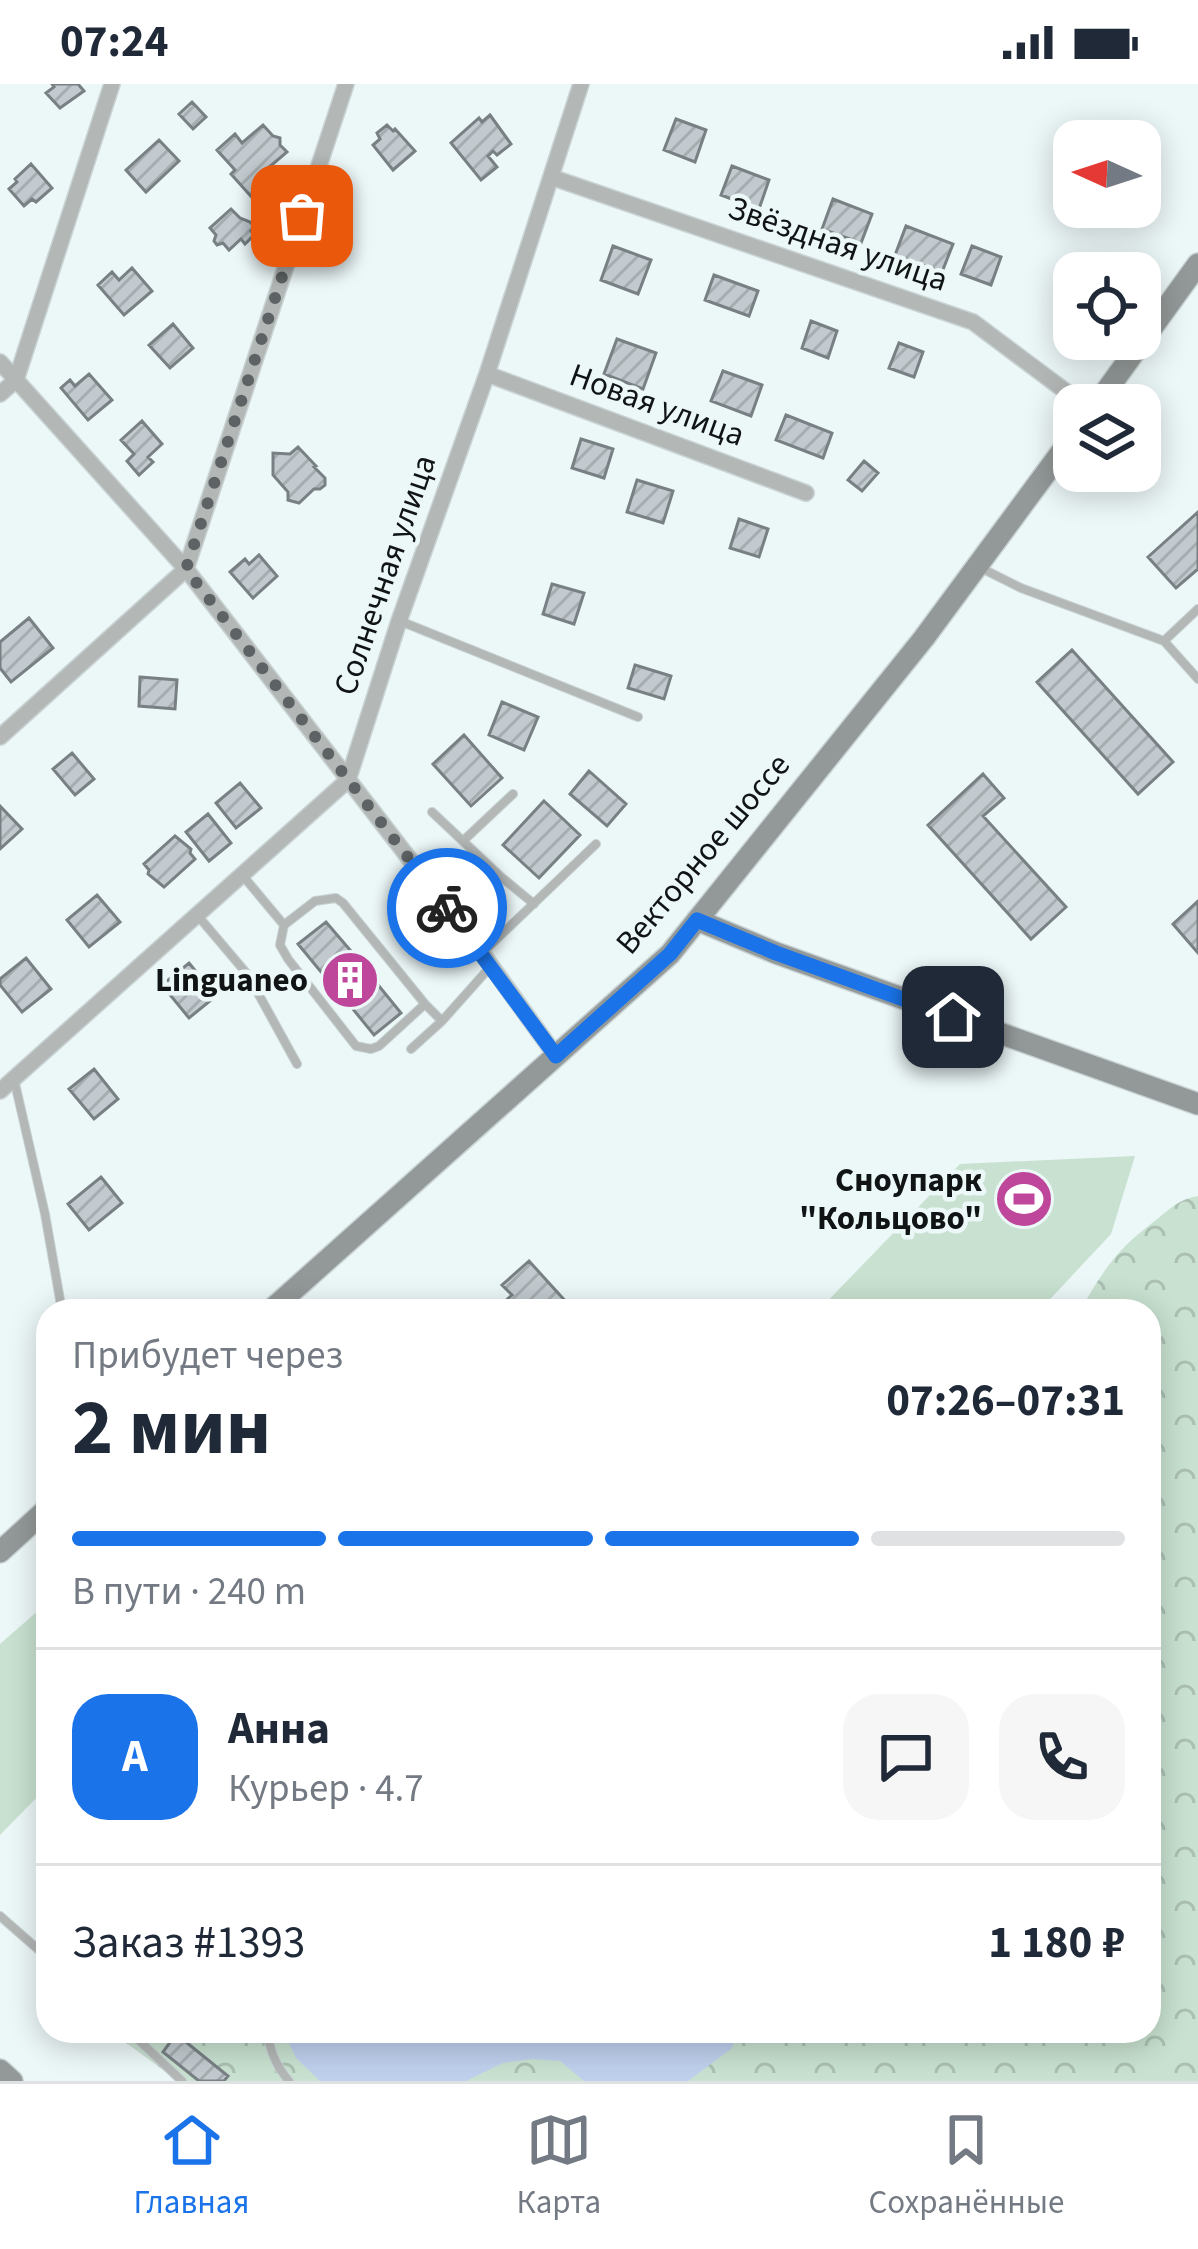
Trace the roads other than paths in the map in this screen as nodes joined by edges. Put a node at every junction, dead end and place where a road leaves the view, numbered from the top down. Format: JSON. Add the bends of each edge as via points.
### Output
{"nodes":[{"id":1,"x":112,"y":84,"type":"edge"},
{"id":2,"x":346,"y":84,"type":"edge"},
{"id":3,"x":581,"y":84,"type":"edge"},
{"id":4,"x":551,"y":177,"type":"junction"},
{"id":5,"x":1198,"y":264,"type":"edge"},
{"id":6,"x":0,"y":362,"type":"edge"},
{"id":7,"x":487,"y":374,"type":"junction"},
{"id":8,"x":16,"y":380,"type":"junction"},
{"id":9,"x":1056,"y":384,"type":"edge"},
{"id":10,"x":1111,"y":384,"type":"edge"},
{"id":11,"x":0,"y":394,"type":"edge"},
{"id":12,"x":1053,"y":463,"type":"edge"},
{"id":13,"x":806,"y":493,"type":"dead end"},
{"id":14,"x":977,"y":566,"type":"junction"},
{"id":15,"x":186,"y":569,"type":"junction"},
{"id":16,"x":1198,"y":609,"type":"edge"},
{"id":17,"x":399,"y":621,"type":"junction"},
{"id":18,"x":1164,"y":641,"type":"junction"},
{"id":19,"x":1198,"y":679,"type":"edge"},
{"id":20,"x":638,"y":717,"type":"dead end"},
{"id":21,"x":0,"y":737,"type":"edge"},
{"id":22,"x":348,"y":780,"type":"junction"},
{"id":23,"x":513,"y":794,"type":"dead end"},
{"id":24,"x":432,"y":812,"type":"dead end"},
{"id":25,"x":463,"y":841,"type":"junction"},
{"id":26,"x":596,"y":844,"type":"dead end"},
{"id":27,"x":242,"y":875,"type":"junction"},
{"id":28,"x":533,"y":904,"type":"junction"},
{"id":29,"x":197,"y":915,"type":"junction"},
{"id":30,"x":697,"y":920,"type":"junction"},
{"id":31,"x":284,"y":925,"type":"junction"},
{"id":32,"x":486,"y":959,"type":"junction"},
{"id":33,"x":425,"y":1004,"type":"junction"},
{"id":34,"x":442,"y":1021,"type":"junction"},
{"id":35,"x":412,"y":1049,"type":"dead end"},
{"id":36,"x":556,"y":1056,"type":"junction"},
{"id":37,"x":297,"y":1064,"type":"dead end"},
{"id":38,"x":14,"y":1079,"type":"junction"},
{"id":39,"x":0,"y":1091,"type":"edge"},
{"id":40,"x":1198,"y":1104,"type":"edge"},
{"id":41,"x":60,"y":1299,"type":"edge"},
{"id":42,"x":283,"y":1299,"type":"edge"},
{"id":43,"x":36,"y":1519,"type":"edge"},
{"id":44,"x":0,"y":1552,"type":"edge"},
{"id":45,"x":0,"y":1916,"type":"edge"},
{"id":46,"x":36,"y":1948,"type":"edge"},
{"id":47,"x":142,"y":2043,"type":"edge"},
{"id":48,"x":269,"y":2043,"type":"edge"},
{"id":49,"x":0,"y":2070,"type":"edge"},
{"id":50,"x":12,"y":2081,"type":"edge"},
{"id":51,"x":182,"y":2081,"type":"edge"},
{"id":52,"x":289,"y":2081,"type":"edge"}],
"edges":[{"from":1,"to":8,"type":"street"},
{"from":2,"to":15,"type":"street"},
{"from":3,"to":4,"type":"street","name":"Солнечная улица"},
{"from":4,"to":7,"type":"street","name":"Солнечная улица"},
{"from":4,"to":9,"type":"street","name":"Звёздная улица","via":[[973,322]]},
{"from":5,"to":10,"type":"main road"},
{"from":6,"to":8,"type":"street"},
{"from":7,"to":13,"type":"street","name":"Новая улица"},
{"from":7,"to":17,"type":"street","name":"Солнечная улица"},
{"from":8,"to":11,"type":"street"},
{"from":8,"to":15,"type":"street"},
{"from":12,"to":14,"type":"main road","name":"Векторное шоссе"},
{"from":14,"to":18,"type":"lane"},
{"from":14,"to":30,"type":"main road","name":"Векторное шоссе"},
{"from":15,"to":21,"type":"street"},
{"from":15,"to":22,"type":"street"},
{"from":16,"to":18,"type":"lane"},
{"from":17,"to":20,"type":"lane"},
{"from":17,"to":22,"type":"street","name":"Солнечная улица"},
{"from":18,"to":19,"type":"lane"},
{"from":22,"to":27,"type":"street"},
{"from":22,"to":32,"type":"street"},
{"from":23,"to":25,"type":"lane"},
{"from":24,"to":25,"type":"lane"},
{"from":25,"to":28,"type":"lane"},
{"from":26,"to":28,"type":"lane"},
{"from":27,"to":29,"type":"street"},
{"from":27,"to":31,"type":"lane"},
{"from":28,"to":32,"type":"lane"},
{"from":29,"to":37,"type":"lane","via":[[248,975]]},
{"from":29,"to":38,"type":"street"},
{"from":30,"to":36,"type":"main road","name":"Векторное шоссе"},
{"from":30,"to":40,"type":"main road"},
{"from":31,"to":33,"type":"lane","via":[[315,901],[336,898]]},
{"from":31,"to":33,"type":"lane","via":[[288,959],[356,1046],[379,1046]]},
{"from":32,"to":34,"type":"lane"},
{"from":32,"to":36,"type":"street"},
{"from":33,"to":34,"type":"lane"},
{"from":34,"to":35,"type":"lane"},
{"from":36,"to":42,"type":"main road","name":"Векторное шоссе"},
{"from":38,"to":39,"type":"street"},
{"from":38,"to":41,"type":"lane"},
{"from":43,"to":44,"type":"main road"},
{"from":45,"to":46,"type":"lane"},
{"from":47,"to":51,"type":"lane"},
{"from":48,"to":52,"type":"lane"},
{"from":49,"to":50,"type":"main road"}]}
